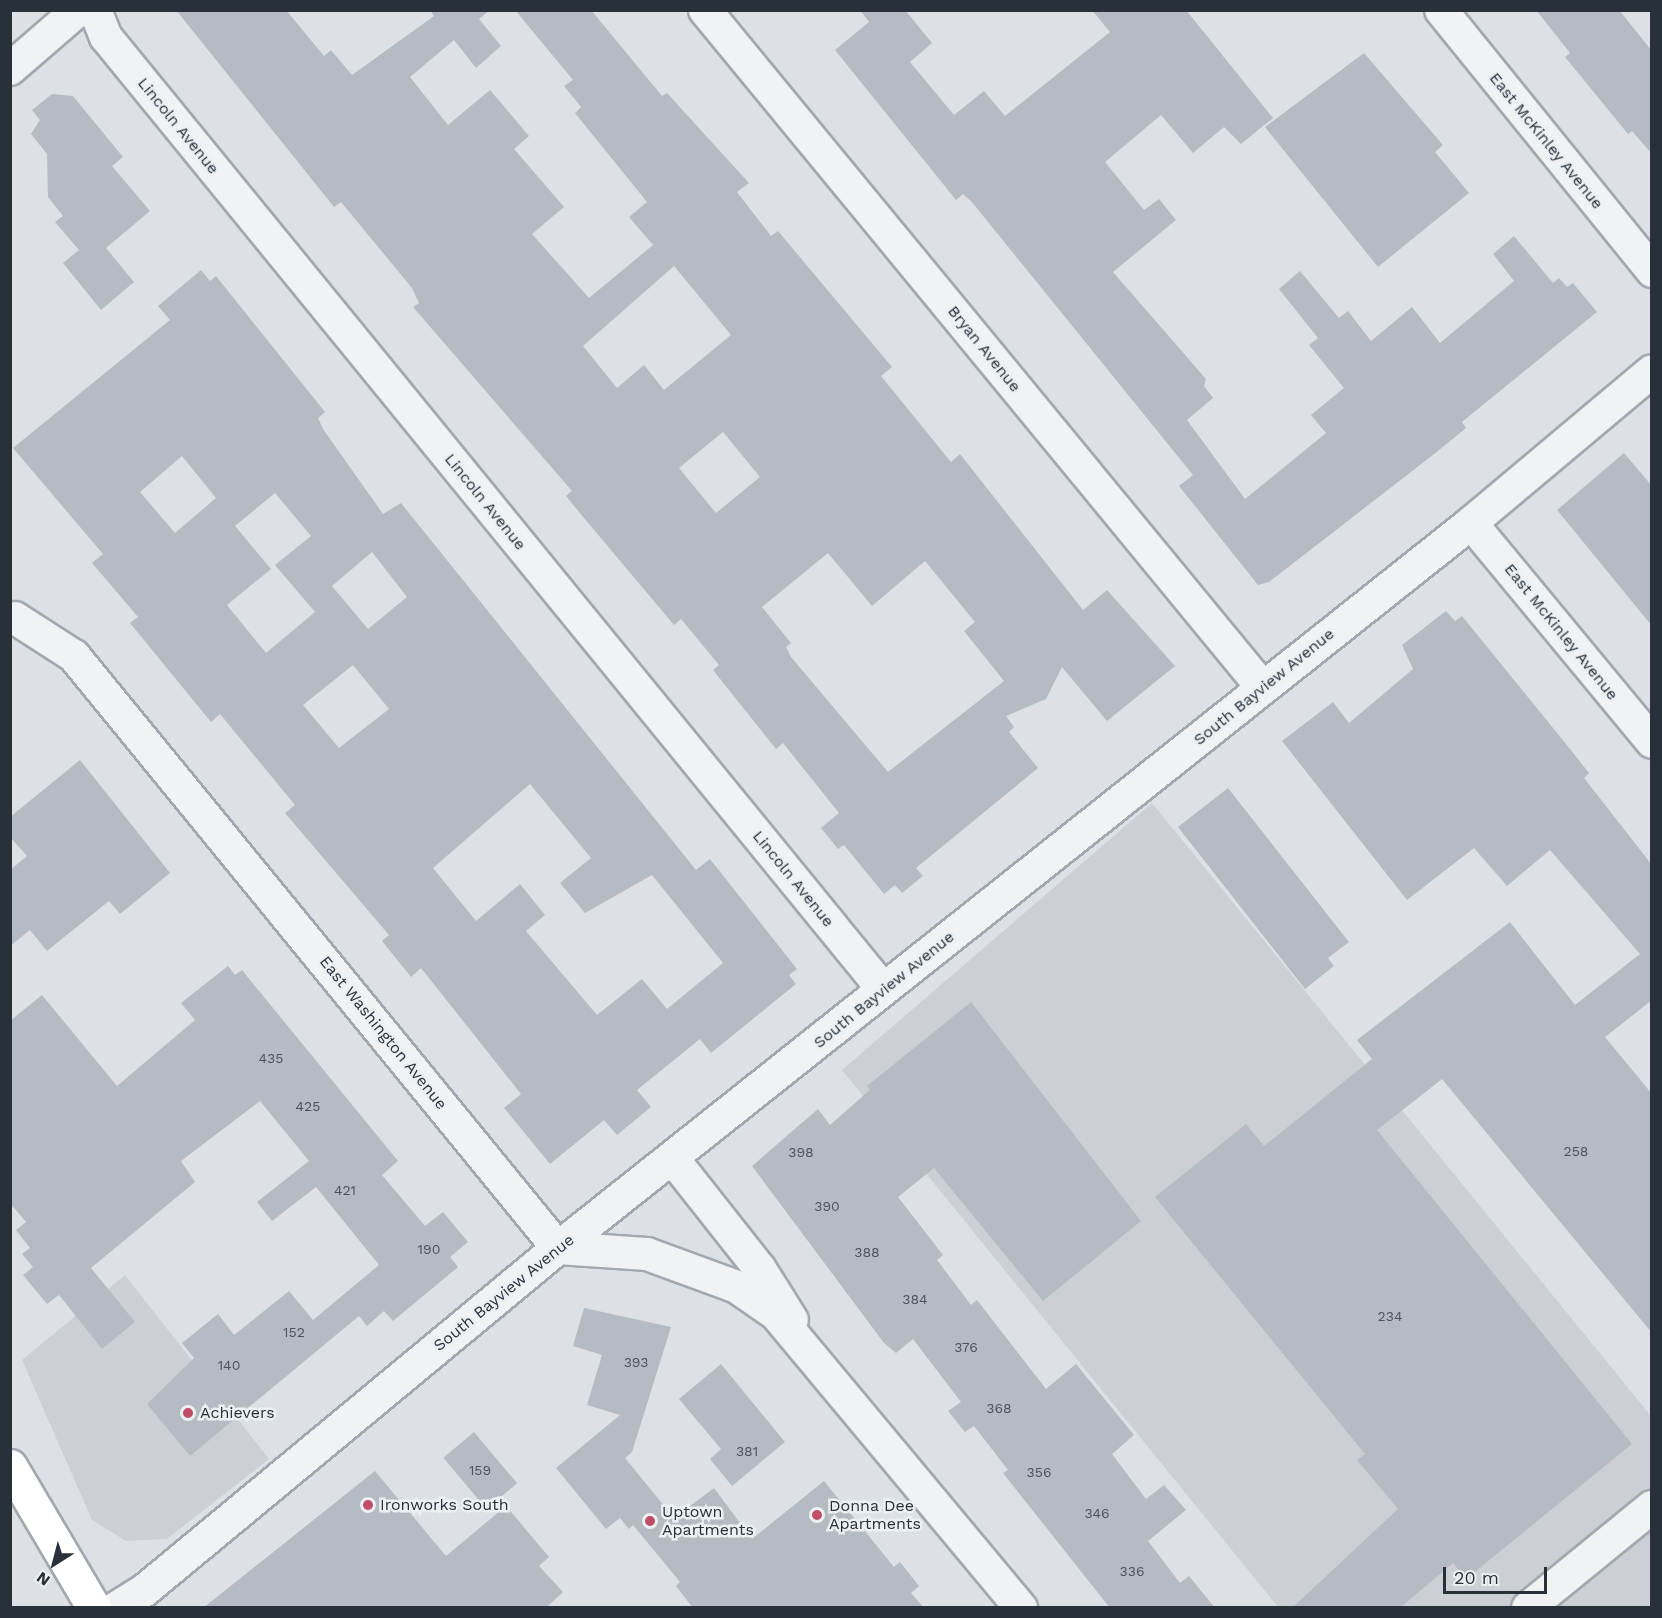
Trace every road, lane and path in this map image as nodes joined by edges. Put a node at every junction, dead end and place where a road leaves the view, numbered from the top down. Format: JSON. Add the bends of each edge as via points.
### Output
{"nodes":[{"id":1,"x":78,"y":10,"type":"edge"},
{"id":2,"x":95,"y":10,"type":"edge"},
{"id":3,"x":705,"y":10,"type":"edge"},
{"id":4,"x":1441,"y":10,"type":"edge"},
{"id":5,"x":10,"y":69,"type":"edge"},
{"id":6,"x":1652,"y":271,"type":"edge"},
{"id":7,"x":1652,"y":371,"type":"edge"},
{"id":8,"x":1471,"y":523,"type":"junction"},
{"id":9,"x":15,"y":618,"type":"dead end"},
{"id":10,"x":1263,"y":688,"type":"junction"},
{"id":11,"x":1652,"y":742,"type":"edge"},
{"id":12,"x":883,"y":989,"type":"junction"},
{"id":13,"x":673,"y":1159,"type":"junction"},
{"id":14,"x":558,"y":1248,"type":"junction"},
{"id":15,"x":810,"y":1348,"type":"junction"},
{"id":16,"x":10,"y":1466,"type":"edge"},
{"id":17,"x":1652,"y":1507,"type":"edge"},
{"id":18,"x":94,"y":1608,"type":"edge"},
{"id":19,"x":116,"y":1608,"type":"edge"},
{"id":20,"x":1021,"y":1608,"type":"edge"},
{"id":21,"x":1528,"y":1608,"type":"edge"}],
"edges":[{"from":1,"to":5,"type":"street"},
{"from":2,"to":12,"type":"street","name":"Lincoln Avenue","via":[[106,37]]},
{"from":3,"to":10,"type":"street","name":"Bryan Avenue"},
{"from":4,"to":6,"type":"street","name":"East McKinley Avenue"},
{"from":7,"to":8,"type":"street","name":"South Bayview Avenue"},
{"from":8,"to":10,"type":"street","name":"South Bayview Avenue"},
{"from":8,"to":11,"type":"street","name":"East McKinley Avenue"},
{"from":9,"to":14,"type":"street","name":"East Washington Avenue","via":[[74,656]]},
{"from":10,"to":12,"type":"street","name":"South Bayview Avenue"},
{"from":12,"to":13,"type":"street","name":"South Bayview Avenue"},
{"from":13,"to":14,"type":"street","name":"South Bayview Avenue"},
{"from":13,"to":15,"type":"street","via":[[760,1269]]},
{"from":14,"to":15,"type":"street","via":[[647,1254],[693,1269],[745,1293]]},
{"from":14,"to":19,"type":"street","name":"South Bayview Avenue","via":[[145,1590]]},
{"from":15,"to":20,"type":"street"},
{"from":16,"to":18,"type":"main road"},
{"from":17,"to":21,"type":"street"}]}
